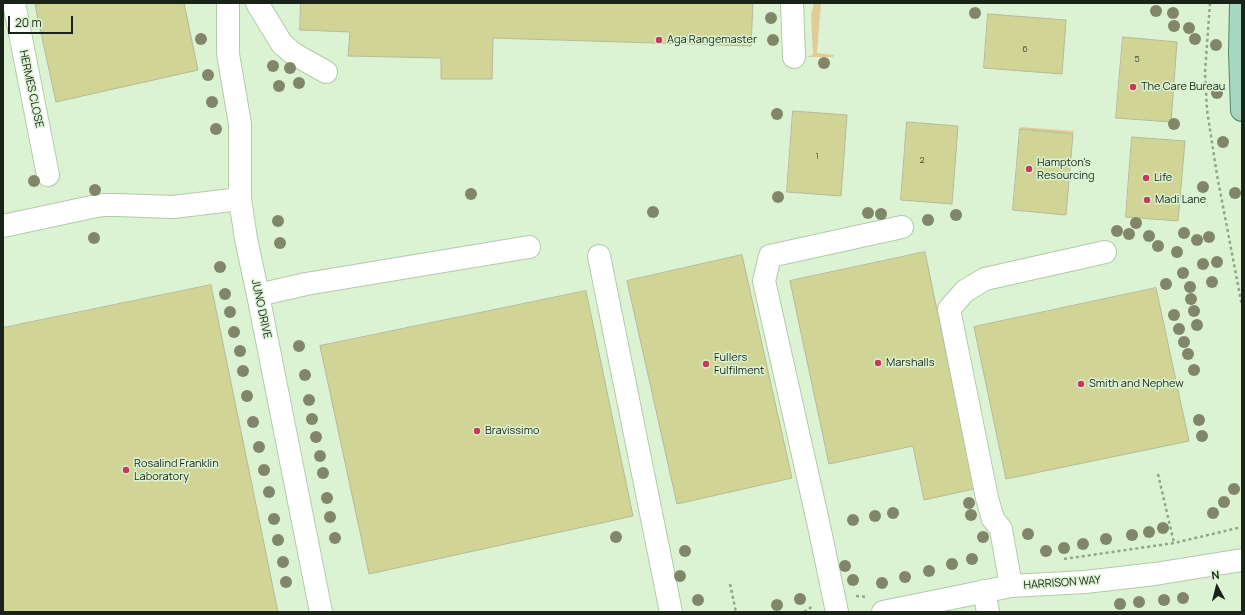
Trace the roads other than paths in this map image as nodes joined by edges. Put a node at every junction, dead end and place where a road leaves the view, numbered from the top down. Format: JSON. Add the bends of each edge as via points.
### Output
{"nodes":[{"id":1,"x":14,"y":3,"type":"edge"},
{"id":2,"x":228,"y":3,"type":"edge"},
{"id":3,"x":257,"y":3,"type":"edge"},
{"id":4,"x":792,"y":3,"type":"edge"},
{"id":5,"x":1241,"y":3,"type":"edge"},
{"id":6,"x":794,"y":57,"type":"dead end"},
{"id":7,"x":326,"y":72,"type":"dead end"},
{"id":8,"x":1242,"y":110,"type":"edge"},
{"id":9,"x":48,"y":175,"type":"dead end"},
{"id":10,"x":240,"y":199,"type":"junction"},
{"id":11,"x":3,"y":226,"type":"edge"},
{"id":12,"x":902,"y":227,"type":"dead end"},
{"id":13,"x":529,"y":247,"type":"dead end"},
{"id":14,"x":1105,"y":252,"type":"dead end"},
{"id":15,"x":598,"y":256,"type":"dead end"},
{"id":16,"x":258,"y":295,"type":"junction"},
{"id":17,"x":1242,"y":560,"type":"edge"},
{"id":18,"x":1011,"y":586,"type":"junction"},
{"id":19,"x":986,"y":602,"type":"edge"},
{"id":20,"x":876,"y":604,"type":"edge"},
{"id":21,"x":321,"y":612,"type":"edge"},
{"id":22,"x":671,"y":612,"type":"edge"},
{"id":23,"x":837,"y":612,"type":"edge"}],
"edges":[{"from":1,"to":9,"type":"street","name":"HERMES CLOSE"},
{"from":2,"to":10,"type":"street","name":"JUNO DRIVE","via":[[228,54],[240,124]]},
{"from":3,"to":7,"type":"street","via":[[282,44]]},
{"from":4,"to":6,"type":"street"},
{"from":5,"to":8,"type":"main road"},
{"from":10,"to":11,"type":"street","via":[[172,207],[102,205]]},
{"from":10,"to":16,"type":"street","name":"JUNO DRIVE"},
{"from":12,"to":23,"type":"street","via":[[770,256],[764,281]]},
{"from":13,"to":16,"type":"street","via":[[306,284]]},
{"from":14,"to":18,"type":"street","via":[[985,279],[965,291],[949,309],[986,498],[993,519],[1001,529]]},
{"from":15,"to":22,"type":"street"},
{"from":16,"to":21,"type":"street","name":"JUNO DRIVE"},
{"from":17,"to":18,"type":"street","name":"HARRISON WAY","via":[[1085,582]]},
{"from":18,"to":19,"type":"street","name":"HARRISON WAY"},
{"from":19,"to":20,"type":"street","name":"HARRISON WAY"}]}
